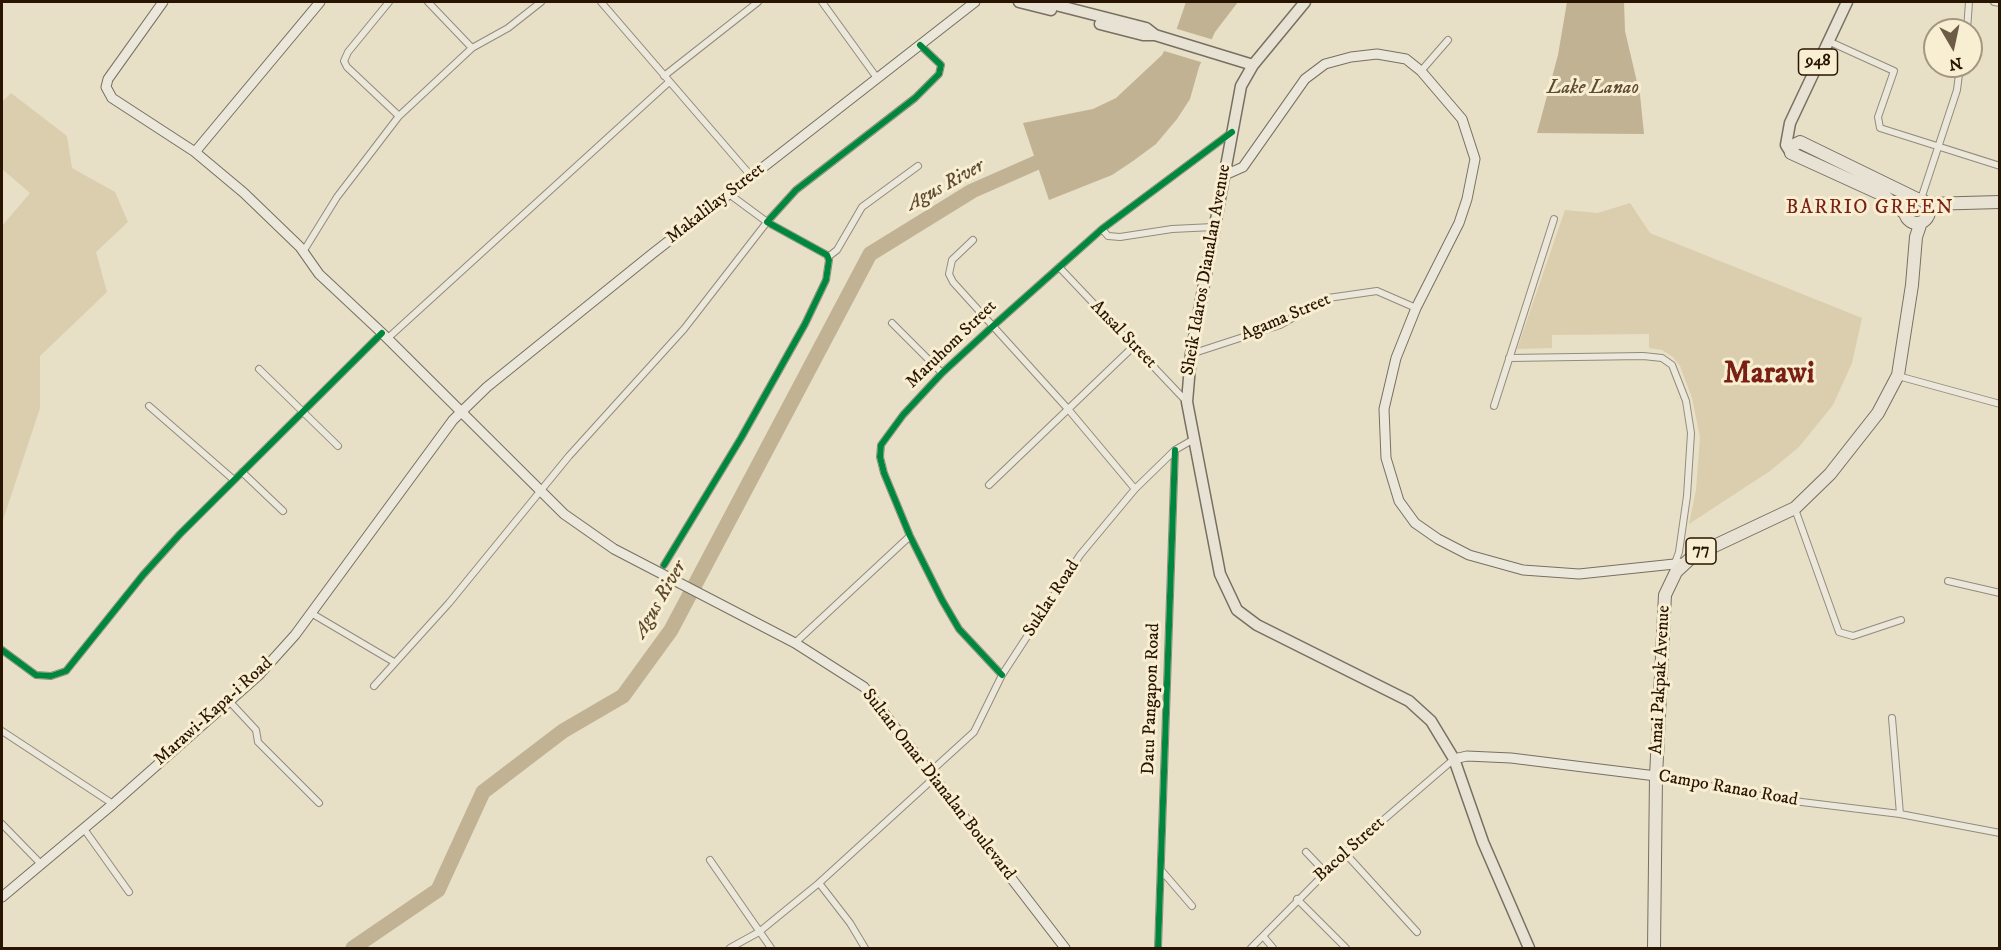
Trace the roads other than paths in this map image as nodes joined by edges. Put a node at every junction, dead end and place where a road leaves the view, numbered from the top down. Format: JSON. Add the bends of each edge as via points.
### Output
{"nodes":[{"id":1,"x":163,"y":2,"type":"edge"},
{"id":2,"x":320,"y":2,"type":"edge"},
{"id":3,"x":389,"y":2,"type":"edge"},
{"id":4,"x":428,"y":2,"type":"edge"},
{"id":5,"x":541,"y":2,"type":"edge"},
{"id":6,"x":601,"y":2,"type":"edge"},
{"id":7,"x":758,"y":2,"type":"edge"},
{"id":8,"x":822,"y":2,"type":"edge"},
{"id":9,"x":975,"y":2,"type":"edge"},
{"id":10,"x":1019,"y":2,"type":"edge"},
{"id":11,"x":1044,"y":2,"type":"edge"},
{"id":12,"x":1305,"y":2,"type":"edge"},
{"id":13,"x":1847,"y":2,"type":"edge"},
{"id":14,"x":1968,"y":2,"type":"edge"},
{"id":15,"x":1994,"y":2,"type":"edge"},
{"id":16,"x":2000,"y":3,"type":"edge"},
{"id":17,"x":1967,"y":18,"type":"edge"},
{"id":18,"x":1159,"y":36,"type":"junction"},
{"id":19,"x":1448,"y":40,"type":"dead end"},
{"id":20,"x":1828,"y":41,"type":"junction"},
{"id":21,"x":920,"y":45,"type":"junction"},
{"id":22,"x":472,"y":48,"type":"junction"},
{"id":23,"x":1252,"y":65,"type":"junction"},
{"id":24,"x":1421,"y":71,"type":"junction"},
{"id":25,"x":664,"y":76,"type":"junction"},
{"id":26,"x":877,"y":78,"type":"junction"},
{"id":27,"x":1958,"y":78,"type":"edge"},
{"id":28,"x":669,"y":82,"type":"junction"},
{"id":29,"x":399,"y":116,"type":"junction"},
{"id":30,"x":1790,"y":123,"type":"junction"},
{"id":31,"x":1232,"y":132,"type":"junction"},
{"id":32,"x":1800,"y":142,"type":"junction"},
{"id":33,"x":1937,"y":144,"type":"junction"},
{"id":34,"x":195,"y":152,"type":"junction"},
{"id":35,"x":1791,"y":153,"type":"junction"},
{"id":36,"x":918,"y":166,"type":"dead end"},
{"id":37,"x":2000,"y":166,"type":"edge"},
{"id":38,"x":1225,"y":175,"type":"junction"},
{"id":39,"x":752,"y":177,"type":"junction"},
{"id":40,"x":729,"y":194,"type":"junction"},
{"id":41,"x":2000,"y":201,"type":"edge"},
{"id":42,"x":1923,"y":208,"type":"junction"},
{"id":43,"x":1907,"y":216,"type":"junction"},
{"id":44,"x":1554,"y":219,"type":"dead end"},
{"id":45,"x":767,"y":222,"type":"junction"},
{"id":46,"x":1213,"y":227,"type":"junction"},
{"id":47,"x":1102,"y":229,"type":"junction"},
{"id":48,"x":1916,"y":237,"type":"junction"},
{"id":49,"x":973,"y":240,"type":"dead end"},
{"id":50,"x":303,"y":252,"type":"junction"},
{"id":51,"x":828,"y":257,"type":"junction"},
{"id":52,"x":1059,"y":267,"type":"junction"},
{"id":53,"x":1416,"y":308,"type":"junction"},
{"id":54,"x":892,"y":323,"type":"dead end"},
{"id":55,"x":993,"y":326,"type":"junction"},
{"id":56,"x":385,"y":335,"type":"junction"},
{"id":57,"x":1134,"y":346,"type":"junction"},
{"id":58,"x":1191,"y":354,"type":"junction"},
{"id":59,"x":1509,"y":357,"type":"junction"},
{"id":60,"x":259,"y":369,"type":"dead end"},
{"id":61,"x":942,"y":373,"type":"junction"},
{"id":62,"x":1898,"y":375,"type":"junction"},
{"id":63,"x":1187,"y":402,"type":"junction"},
{"id":64,"x":2000,"y":404,"type":"edge"},
{"id":65,"x":149,"y":406,"type":"dead end"},
{"id":66,"x":1494,"y":406,"type":"dead end"},
{"id":67,"x":1068,"y":409,"type":"junction"},
{"id":68,"x":301,"y":412,"type":"junction"},
{"id":69,"x":460,"y":412,"type":"junction"},
{"id":70,"x":1194,"y":439,"type":"junction"},
{"id":71,"x":338,"y":446,"type":"dead end"},
{"id":72,"x":1176,"y":450,"type":"junction"},
{"id":73,"x":242,"y":472,"type":"junction"},
{"id":74,"x":234,"y":480,"type":"junction"},
{"id":75,"x":989,"y":485,"type":"dead end"},
{"id":76,"x":1135,"y":489,"type":"junction"},
{"id":77,"x":542,"y":490,"type":"junction"},
{"id":78,"x":1795,"y":508,"type":"junction"},
{"id":79,"x":283,"y":511,"type":"dead end"},
{"id":80,"x":910,"y":536,"type":"junction"},
{"id":81,"x":1679,"y":563,"type":"junction"},
{"id":82,"x":664,"y":569,"type":"junction"},
{"id":83,"x":1947,"y":581,"type":"dead end"},
{"id":84,"x":2000,"y":593,"type":"edge"},
{"id":85,"x":311,"y":613,"type":"junction"},
{"id":86,"x":1901,"y":620,"type":"dead end"},
{"id":87,"x":795,"y":643,"type":"junction"},
{"id":88,"x":2,"y":650,"type":"edge"},
{"id":89,"x":394,"y":662,"type":"junction"},
{"id":90,"x":1002,"y":675,"type":"junction"},
{"id":91,"x":374,"y":686,"type":"dead end"},
{"id":92,"x":230,"y":702,"type":"junction"},
{"id":93,"x":1892,"y":718,"type":"dead end"},
{"id":94,"x":2,"y":731,"type":"edge"},
{"id":95,"x":1454,"y":759,"type":"junction"},
{"id":96,"x":931,"y":776,"type":"junction"},
{"id":97,"x":1656,"y":776,"type":"junction"},
{"id":98,"x":319,"y":803,"type":"dead end"},
{"id":99,"x":113,"y":804,"type":"junction"},
{"id":100,"x":1900,"y":814,"type":"junction"},
{"id":101,"x":2,"y":824,"type":"edge"},
{"id":102,"x":84,"y":829,"type":"junction"},
{"id":103,"x":2000,"y":833,"type":"edge"},
{"id":104,"x":1306,"y":852,"type":"dead end"},
{"id":105,"x":1345,"y":853,"type":"junction"},
{"id":106,"x":710,"y":860,"type":"dead end"},
{"id":107,"x":41,"y":864,"type":"junction"},
{"id":108,"x":1161,"y":870,"type":"junction"},
{"id":109,"x":1325,"y":872,"type":"junction"},
{"id":110,"x":819,"y":883,"type":"junction"},
{"id":111,"x":129,"y":892,"type":"dead end"},
{"id":112,"x":2,"y":897,"type":"edge"},
{"id":113,"x":1297,"y":899,"type":"junction"},
{"id":114,"x":1192,"y":906,"type":"dead end"},
{"id":115,"x":759,"y":932,"type":"junction"},
{"id":116,"x":1417,"y":932,"type":"dead end"},
{"id":117,"x":1263,"y":936,"type":"junction"},
{"id":118,"x":730,"y":948,"type":"edge"},
{"id":119,"x":771,"y":948,"type":"edge"},
{"id":120,"x":865,"y":948,"type":"edge"},
{"id":121,"x":1065,"y":948,"type":"edge"},
{"id":122,"x":1158,"y":948,"type":"edge"},
{"id":123,"x":1251,"y":948,"type":"edge"},
{"id":124,"x":1273,"y":948,"type":"edge"},
{"id":125,"x":1346,"y":948,"type":"edge"},
{"id":126,"x":1529,"y":948,"type":"edge"},
{"id":127,"x":1653,"y":948,"type":"edge"}],
"edges":[{"from":1,"to":34,"type":"main road","name":"Sultan Omar Dianalan Boulevard","via":[[106,87],[112,98]]},
{"from":2,"to":34,"type":"main road"},
{"from":3,"to":29,"type":"street","via":[[344,62]]},
{"from":4,"to":22,"type":"street"},
{"from":5,"to":22,"type":"street","via":[[508,28]]},
{"from":6,"to":25,"type":"street"},
{"from":7,"to":25,"type":"street"},
{"from":8,"to":26,"type":"street"},
{"from":9,"to":21,"type":"main road","name":"Makalilay Street"},
{"from":10,"to":18,"type":"main road"},
{"from":11,"to":18,"type":"main road","via":[[1146,28]]},
{"from":12,"to":23,"type":"main road","name":"Sheik Idaros Dianalan Avenue"},
{"from":13,"to":20,"type":"main road","number":"948"},
{"from":14,"to":17,"type":"street"},
{"from":15,"to":16,"type":"street"},
{"from":18,"to":23,"type":"main road"},
{"from":19,"to":24,"type":"street"},
{"from":20,"to":30,"type":"main road","number":"948"},
{"from":20,"to":33,"type":"street","via":[[1894,71],[1878,117],[1880,128]]},
{"from":21,"to":26,"type":"main road","name":"Makalilay Street"},
{"from":21,"to":45,"type":"street","via":[[941,65],[930,85],[796,190]]},
{"from":22,"to":29,"type":"street"},
{"from":23,"to":31,"type":"main road","name":"Sheik Idaros Dianalan Avenue","via":[[1241,86]]},
{"from":24,"to":38,"type":"main road","via":[[1406,59],[1377,54],[1325,64],[1305,79],[1243,167]]},
{"from":24,"to":53,"type":"main road","via":[[1462,119],[1475,159],[1459,223]]},
{"from":25,"to":28,"type":"street"},
{"from":26,"to":39,"type":"main road","name":"Makalilay Street"},
{"from":27,"to":33,"type":"street"},
{"from":28,"to":39,"type":"street"},
{"from":28,"to":56,"type":"street"},
{"from":29,"to":50,"type":"street","via":[[337,197]]},
{"from":30,"to":32,"type":"main road"},
{"from":30,"to":35,"type":"main road","via":[[1786,145]]},
{"from":31,"to":38,"type":"main road","name":"Sheik Idaros Dianalan Avenue"},
{"from":31,"to":47,"type":"street","name":"Maruhom Street"},
{"from":32,"to":35,"type":"highway"},
{"from":32,"to":42,"type":"highway"},
{"from":33,"to":37,"type":"street"},
{"from":33,"to":42,"type":"street"},
{"from":34,"to":50,"type":"main road","name":"Sultan Omar Dianalan Boulevard","via":[[244,193]]},
{"from":35,"to":43,"type":"highway","number":"77","via":[[1883,195]]},
{"from":36,"to":51,"type":"street","via":[[862,207],[837,250]]},
{"from":38,"to":46,"type":"main road","name":"Sheik Idaros Dianalan Avenue"},
{"from":39,"to":40,"type":"main road","name":"Makalilay Street"},
{"from":40,"to":45,"type":"street"},
{"from":40,"to":69,"type":"main road","name":"Makalilay Street"},
{"from":41,"to":42,"type":"highway"},
{"from":42,"to":43,"type":"highway","number":"77","via":[[1913,222]]},
{"from":42,"to":43,"type":"highway","via":[[1908,204]]},
{"from":42,"to":48,"type":"highway","name":"Amai Pakpak Avenue","number":"77"},
{"from":43,"to":48,"type":"highway","name":"Amai Pakpak Avenue","number":"77"},
{"from":44,"to":59,"type":"street"},
{"from":45,"to":51,"type":"street"},
{"from":45,"to":77,"type":"street","via":[[684,329]]},
{"from":46,"to":47,"type":"street","via":[[1120,237],[1108,236]]},
{"from":46,"to":58,"type":"main road","name":"Sheik Idaros Dianalan Avenue"},
{"from":47,"to":52,"type":"street","name":"Maruhom Street"},
{"from":48,"to":62,"type":"highway","name":"Amai Pakpak Avenue","number":"77"},
{"from":49,"to":55,"type":"street","via":[[952,260],[949,274]]},
{"from":50,"to":56,"type":"main road","name":"Sultan Omar Dianalan Boulevard","via":[[313,267]]},
{"from":51,"to":82,"type":"street","via":[[826,280],[805,324]]},
{"from":52,"to":55,"type":"street","name":"Maruhom Street"},
{"from":52,"to":57,"type":"street","name":"Ansal Street"},
{"from":53,"to":58,"type":"street","name":"Agama Street","via":[[1377,291],[1328,298],[1280,325]]},
{"from":53,"to":81,"type":"main road","via":[[1396,358],[1384,409],[1386,458],[1399,501],[1415,523],[1469,555],[1523,570],[1579,574]]},
{"from":54,"to":61,"type":"street"},
{"from":55,"to":61,"type":"street","name":"Maruhom Street"},
{"from":55,"to":67,"type":"street"},
{"from":56,"to":68,"type":"street"},
{"from":56,"to":69,"type":"main road","name":"Sultan Omar Dianalan Boulevard"},
{"from":57,"to":63,"type":"street","name":"Ansal Street"},
{"from":57,"to":67,"type":"street"},
{"from":58,"to":63,"type":"main road","name":"Sheik Idaros Dianalan Avenue"},
{"from":59,"to":66,"type":"street"},
{"from":59,"to":81,"type":"street","via":[[1643,356],[1662,358],[1672,365],[1686,400],[1691,433]]},
{"from":60,"to":68,"type":"street"},
{"from":61,"to":80,"type":"street","name":"Maruhom Street","via":[[903,415],[880,452],[884,473]]},
{"from":62,"to":64,"type":"street"},
{"from":62,"to":78,"type":"highway","name":"Amai Pakpak Avenue","number":"77","via":[[1878,413],[1830,474]]},
{"from":63,"to":70,"type":"main road","name":"Sheik Idaros Dianalan Avenue"},
{"from":65,"to":74,"type":"street"},
{"from":67,"to":75,"type":"street"},
{"from":67,"to":76,"type":"street"},
{"from":68,"to":71,"type":"street"},
{"from":68,"to":73,"type":"street"},
{"from":69,"to":77,"type":"main road","name":"Sultan Omar Dianalan Boulevard"},
{"from":69,"to":85,"type":"main road","name":"Marawi-Kapa-i Road"},
{"from":70,"to":72,"type":"street","name":"Suklat Road"},
{"from":70,"to":95,"type":"main road","name":"Sheik Idaros Dianalan Avenue","via":[[1220,574],[1237,610],[1257,625],[1409,701],[1431,721]]},
{"from":72,"to":76,"type":"street","name":"Suklat Road"},
{"from":72,"to":108,"type":"street","name":"Datu Pangapon Road"},
{"from":73,"to":74,"type":"street"},
{"from":73,"to":79,"type":"street"},
{"from":74,"to":88,"type":"street","via":[[143,575],[66,671],[36,675]]},
{"from":76,"to":90,"type":"street","name":"Suklat Road","via":[[1080,555]]},
{"from":77,"to":82,"type":"main road","name":"Sultan Omar Dianalan Boulevard","via":[[564,514],[596,538]]},
{"from":77,"to":89,"type":"street","via":[[449,603]]},
{"from":78,"to":81,"type":"highway","name":"Amai Pakpak Avenue","number":"77"},
{"from":78,"to":86,"type":"street","via":[[1839,632],[1853,636]]},
{"from":80,"to":87,"type":"street"},
{"from":80,"to":90,"type":"street","name":"Maruhom Street","via":[[959,629]]},
{"from":81,"to":97,"type":"highway","name":"Amai Pakpak Avenue","number":"77","via":[[1663,602]]},
{"from":82,"to":87,"type":"main road","name":"Sultan Omar Dianalan Boulevard"},
{"from":83,"to":84,"type":"street"},
{"from":85,"to":89,"type":"street"},
{"from":85,"to":92,"type":"main road","name":"Marawi-Kapa-i Road"},
{"from":87,"to":96,"type":"main road","name":"Sultan Omar Dianalan Boulevard","via":[[864,687]]},
{"from":89,"to":91,"type":"street"},
{"from":90,"to":96,"type":"street","name":"Suklat Road","via":[[974,732]]},
{"from":92,"to":98,"type":"street","via":[[256,730],[258,742]]},
{"from":92,"to":99,"type":"main road","name":"Marawi-Kapa-i Road"},
{"from":93,"to":100,"type":"street"},
{"from":94,"to":99,"type":"street"},
{"from":95,"to":97,"type":"main road","name":"Campo Ranao Road","via":[[1511,758]]},
{"from":95,"to":105,"type":"street","name":"Bacol Street"},
{"from":95,"to":126,"type":"main road","name":"Sheik Idaros Dianalan Avenue","via":[[1483,842]]},
{"from":96,"to":110,"type":"street","name":"Suklat Road"},
{"from":96,"to":121,"type":"main road","name":"Sultan Omar Dianalan Boulevard"},
{"from":97,"to":100,"type":"street","name":"Campo Ranao Road","via":[[1777,799]]},
{"from":97,"to":127,"type":"highway","name":"Amai Pakpak Avenue","number":"77"},
{"from":99,"to":102,"type":"main road","name":"Marawi-Kapa-i Road"},
{"from":100,"to":103,"type":"street","name":"Campo Ranao Road"},
{"from":101,"to":107,"type":"street"},
{"from":102,"to":107,"type":"main road","name":"Marawi-Kapa-i Road"},
{"from":102,"to":111,"type":"street"},
{"from":104,"to":109,"type":"street"},
{"from":105,"to":109,"type":"street","name":"Bacol Street"},
{"from":105,"to":116,"type":"street"},
{"from":106,"to":115,"type":"street"},
{"from":107,"to":112,"type":"main road","name":"Marawi-Kapa-i Road"},
{"from":108,"to":114,"type":"street"},
{"from":108,"to":122,"type":"street","name":"Datu Pangapon Road"},
{"from":109,"to":113,"type":"street","name":"Bacol Street"},
{"from":110,"to":115,"type":"street","name":"Suklat Road"},
{"from":110,"to":120,"type":"street"},
{"from":113,"to":117,"type":"street","name":"Bacol Street"},
{"from":113,"to":125,"type":"street"},
{"from":115,"to":118,"type":"street","name":"Suklat Road"},
{"from":115,"to":119,"type":"street"},
{"from":117,"to":123,"type":"street","name":"Bacol Street"},
{"from":117,"to":124,"type":"street"}]}
